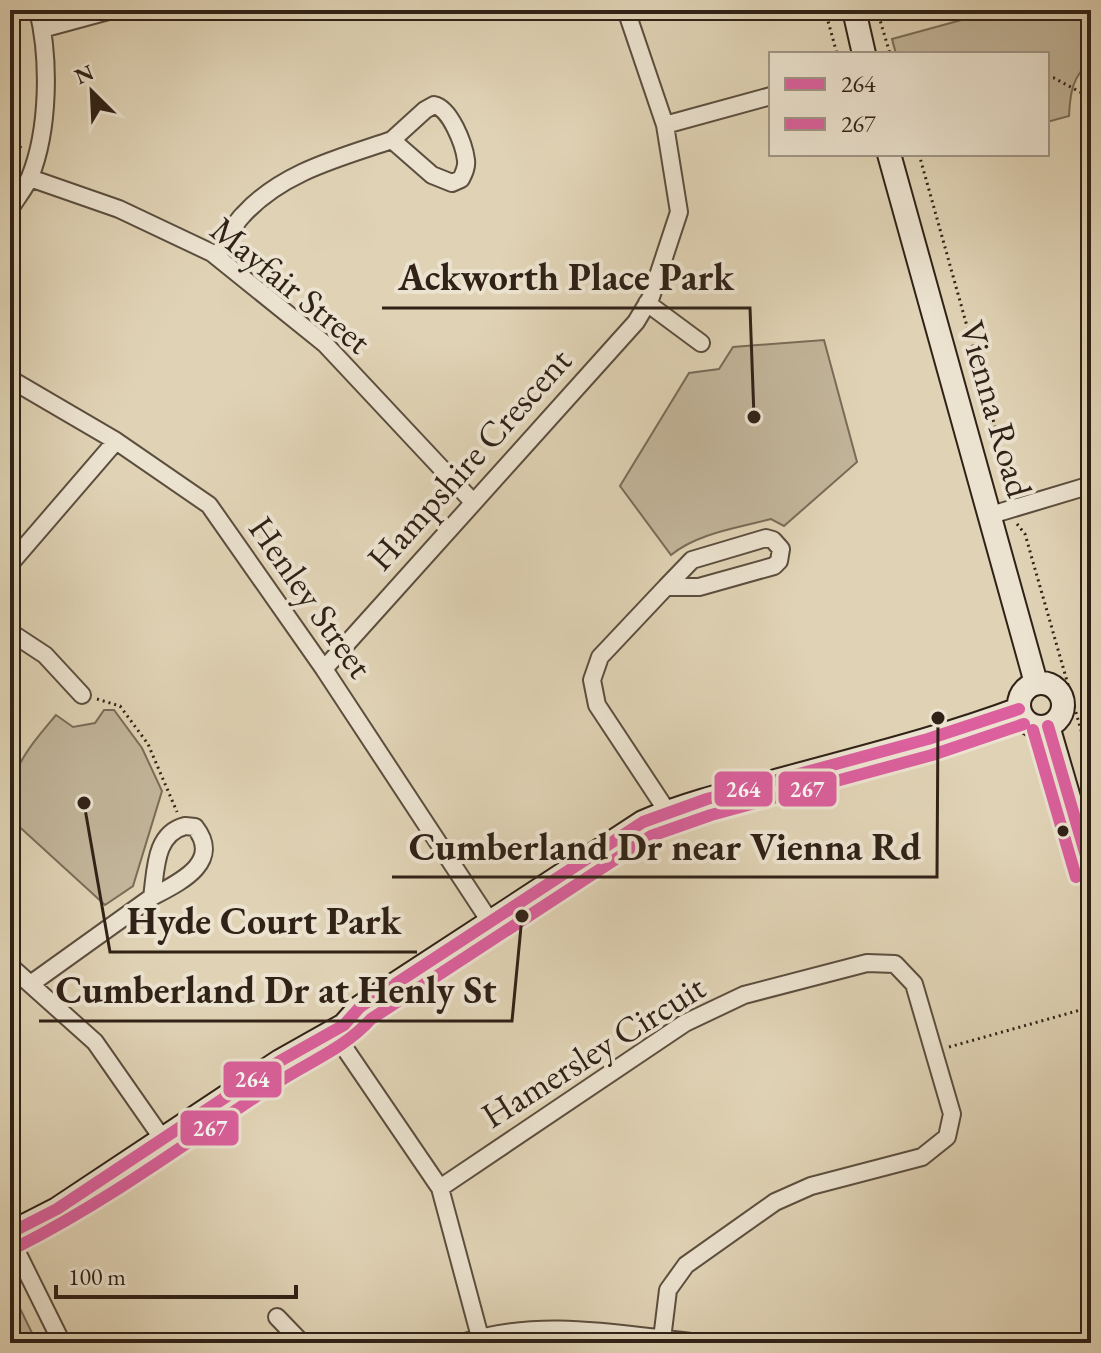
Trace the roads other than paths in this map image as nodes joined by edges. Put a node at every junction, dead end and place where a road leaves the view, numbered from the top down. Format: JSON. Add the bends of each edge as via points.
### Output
{"nodes":[{"id":1,"x":38,"y":10,"type":"edge"},
{"id":2,"x":112,"y":10,"type":"edge"},
{"id":3,"x":626,"y":10,"type":"edge"},
{"id":4,"x":854,"y":10,"type":"edge"},
{"id":5,"x":42,"y":29,"type":"junction"},
{"id":6,"x":864,"y":52,"type":"edge"},
{"id":7,"x":769,"y":97,"type":"edge"},
{"id":8,"x":665,"y":125,"type":"junction"},
{"id":9,"x":392,"y":140,"type":"junction"},
{"id":10,"x":890,"y":156,"type":"edge"},
{"id":11,"x":30,"y":178,"type":"junction"},
{"id":12,"x":10,"y":209,"type":"edge"},
{"id":13,"x":217,"y":257,"type":"junction"},
{"id":14,"x":647,"y":303,"type":"junction"},
{"id":15,"x":701,"y":343,"type":"dead end"},
{"id":16,"x":10,"y":379,"type":"edge"},
{"id":17,"x":116,"y":441,"type":"junction"},
{"id":18,"x":1091,"y":485,"type":"edge"},
{"id":19,"x":473,"y":502,"type":"junction"},
{"id":20,"x":991,"y":515,"type":"junction"},
{"id":21,"x":10,"y":564,"type":"edge"},
{"id":22,"x":666,"y":587,"type":"junction"},
{"id":23,"x":10,"y":632,"type":"edge"},
{"id":24,"x":324,"y":669,"type":"junction"},
{"id":25,"x":1036,"y":683,"type":"junction"},
{"id":26,"x":82,"y":695,"type":"road end"},
{"id":27,"x":1019,"y":709,"type":"junction"},
{"id":28,"x":1048,"y":726,"type":"junction"},
{"id":29,"x":667,"y":811,"type":"junction"},
{"id":30,"x":1090,"y":868,"type":"edge"},
{"id":31,"x":152,"y":897,"type":"junction"},
{"id":32,"x":491,"y":923,"type":"junction"},
{"id":33,"x":10,"y":966,"type":"edge"},
{"id":34,"x":32,"y":983,"type":"junction"},
{"id":35,"x":333,"y":1031,"type":"junction"},
{"id":36,"x":162,"y":1138,"type":"junction"},
{"id":37,"x":440,"y":1188,"type":"junction"},
{"id":38,"x":10,"y":1236,"type":"edge"},
{"id":39,"x":277,"y":1317,"type":"dead end"},
{"id":40,"x":480,"y":1337,"type":"junction"},
{"id":41,"x":662,"y":1339,"type":"junction"},
{"id":42,"x":62,"y":1343,"type":"edge"},
{"id":43,"x":302,"y":1343,"type":"edge"},
{"id":44,"x":462,"y":1343,"type":"edge"},
{"id":45,"x":701,"y":1343,"type":"edge"}],
"edges":[{"from":1,"to":5,"type":"street"},
{"from":2,"to":5,"type":"street"},
{"from":3,"to":8,"type":"street","name":"Hampshire Crescent"},
{"from":4,"to":6,"type":"street"},
{"from":5,"to":11,"type":"street","via":[[45,113]]},
{"from":7,"to":8,"type":"street"},
{"from":8,"to":14,"type":"street","name":"Hampshire Crescent","via":[[679,212]]},
{"from":9,"to":9,"type":"street","via":[[425,110],[440,106],[449,115],[466,159],[461,179],[442,181]]},
{"from":9,"to":13,"type":"street","via":[[300,172],[273,188],[242,216]]},
{"from":10,"to":20,"type":"street","name":"Vienna Road"},
{"from":11,"to":12,"type":"street"},
{"from":11,"to":13,"type":"street","name":"Mayfair Street","via":[[119,209]]},
{"from":13,"to":19,"type":"street","name":"Mayfair Street","via":[[325,344]]},
{"from":14,"to":15,"type":"street"},
{"from":14,"to":19,"type":"street","name":"Hampshire Crescent","via":[[636,322]]},
{"from":16,"to":17,"type":"street","name":"Henley Street"},
{"from":17,"to":21,"type":"street"},
{"from":17,"to":24,"type":"street","name":"Henley Street","via":[[209,505]]},
{"from":18,"to":20,"type":"street"},
{"from":19,"to":24,"type":"street","name":"Hampshire Crescent"},
{"from":20,"to":25,"type":"street","name":"Vienna Road"},
{"from":22,"to":22,"type":"street","via":[[692,560],[766,538],[781,549],[774,566],[699,587]]},
{"from":22,"to":29,"type":"street","via":[[600,657],[592,680],[597,705]]},
{"from":23,"to":26,"type":"street","via":[[45,655]]},
{"from":24,"to":32,"type":"street","name":"Henley Street"},
{"from":25,"to":27,"type":"street","via":[[1020,696]]},
{"from":25,"to":28,"type":"street","via":[[1056,689],[1063,702],[1059,717]]},
{"from":27,"to":28,"type":"street","via":[[1033,726]]},
{"from":27,"to":29,"type":"street","via":[[968,728]]},
{"from":28,"to":30,"type":"street"},
{"from":29,"to":32,"type":"street"},
{"from":31,"to":31,"type":"street","via":[[164,840],[173,829],[195,827],[203,846],[201,861],[191,876]]},
{"from":31,"to":34,"type":"street"},
{"from":32,"to":35,"type":"street","via":[[360,1007]]},
{"from":33,"to":34,"type":"street"},
{"from":34,"to":36,"type":"street","via":[[95,1042]]},
{"from":35,"to":36,"type":"street"},
{"from":35,"to":37,"type":"street"},
{"from":36,"to":38,"type":"street"},
{"from":37,"to":40,"type":"street"},
{"from":37,"to":41,"type":"street","name":"Hamersley Circuit","via":[[685,1023],[744,995],[867,963],[895,964],[914,984],[952,1114],[947,1137],[922,1157],[811,1186],[775,1202],[686,1265],[668,1290]]},
{"from":38,"to":42,"type":"street"},
{"from":39,"to":43,"type":"street"},
{"from":40,"to":41,"type":"street","via":[[539,1329]]},
{"from":40,"to":44,"type":"street"},
{"from":41,"to":45,"type":"street"}]}
